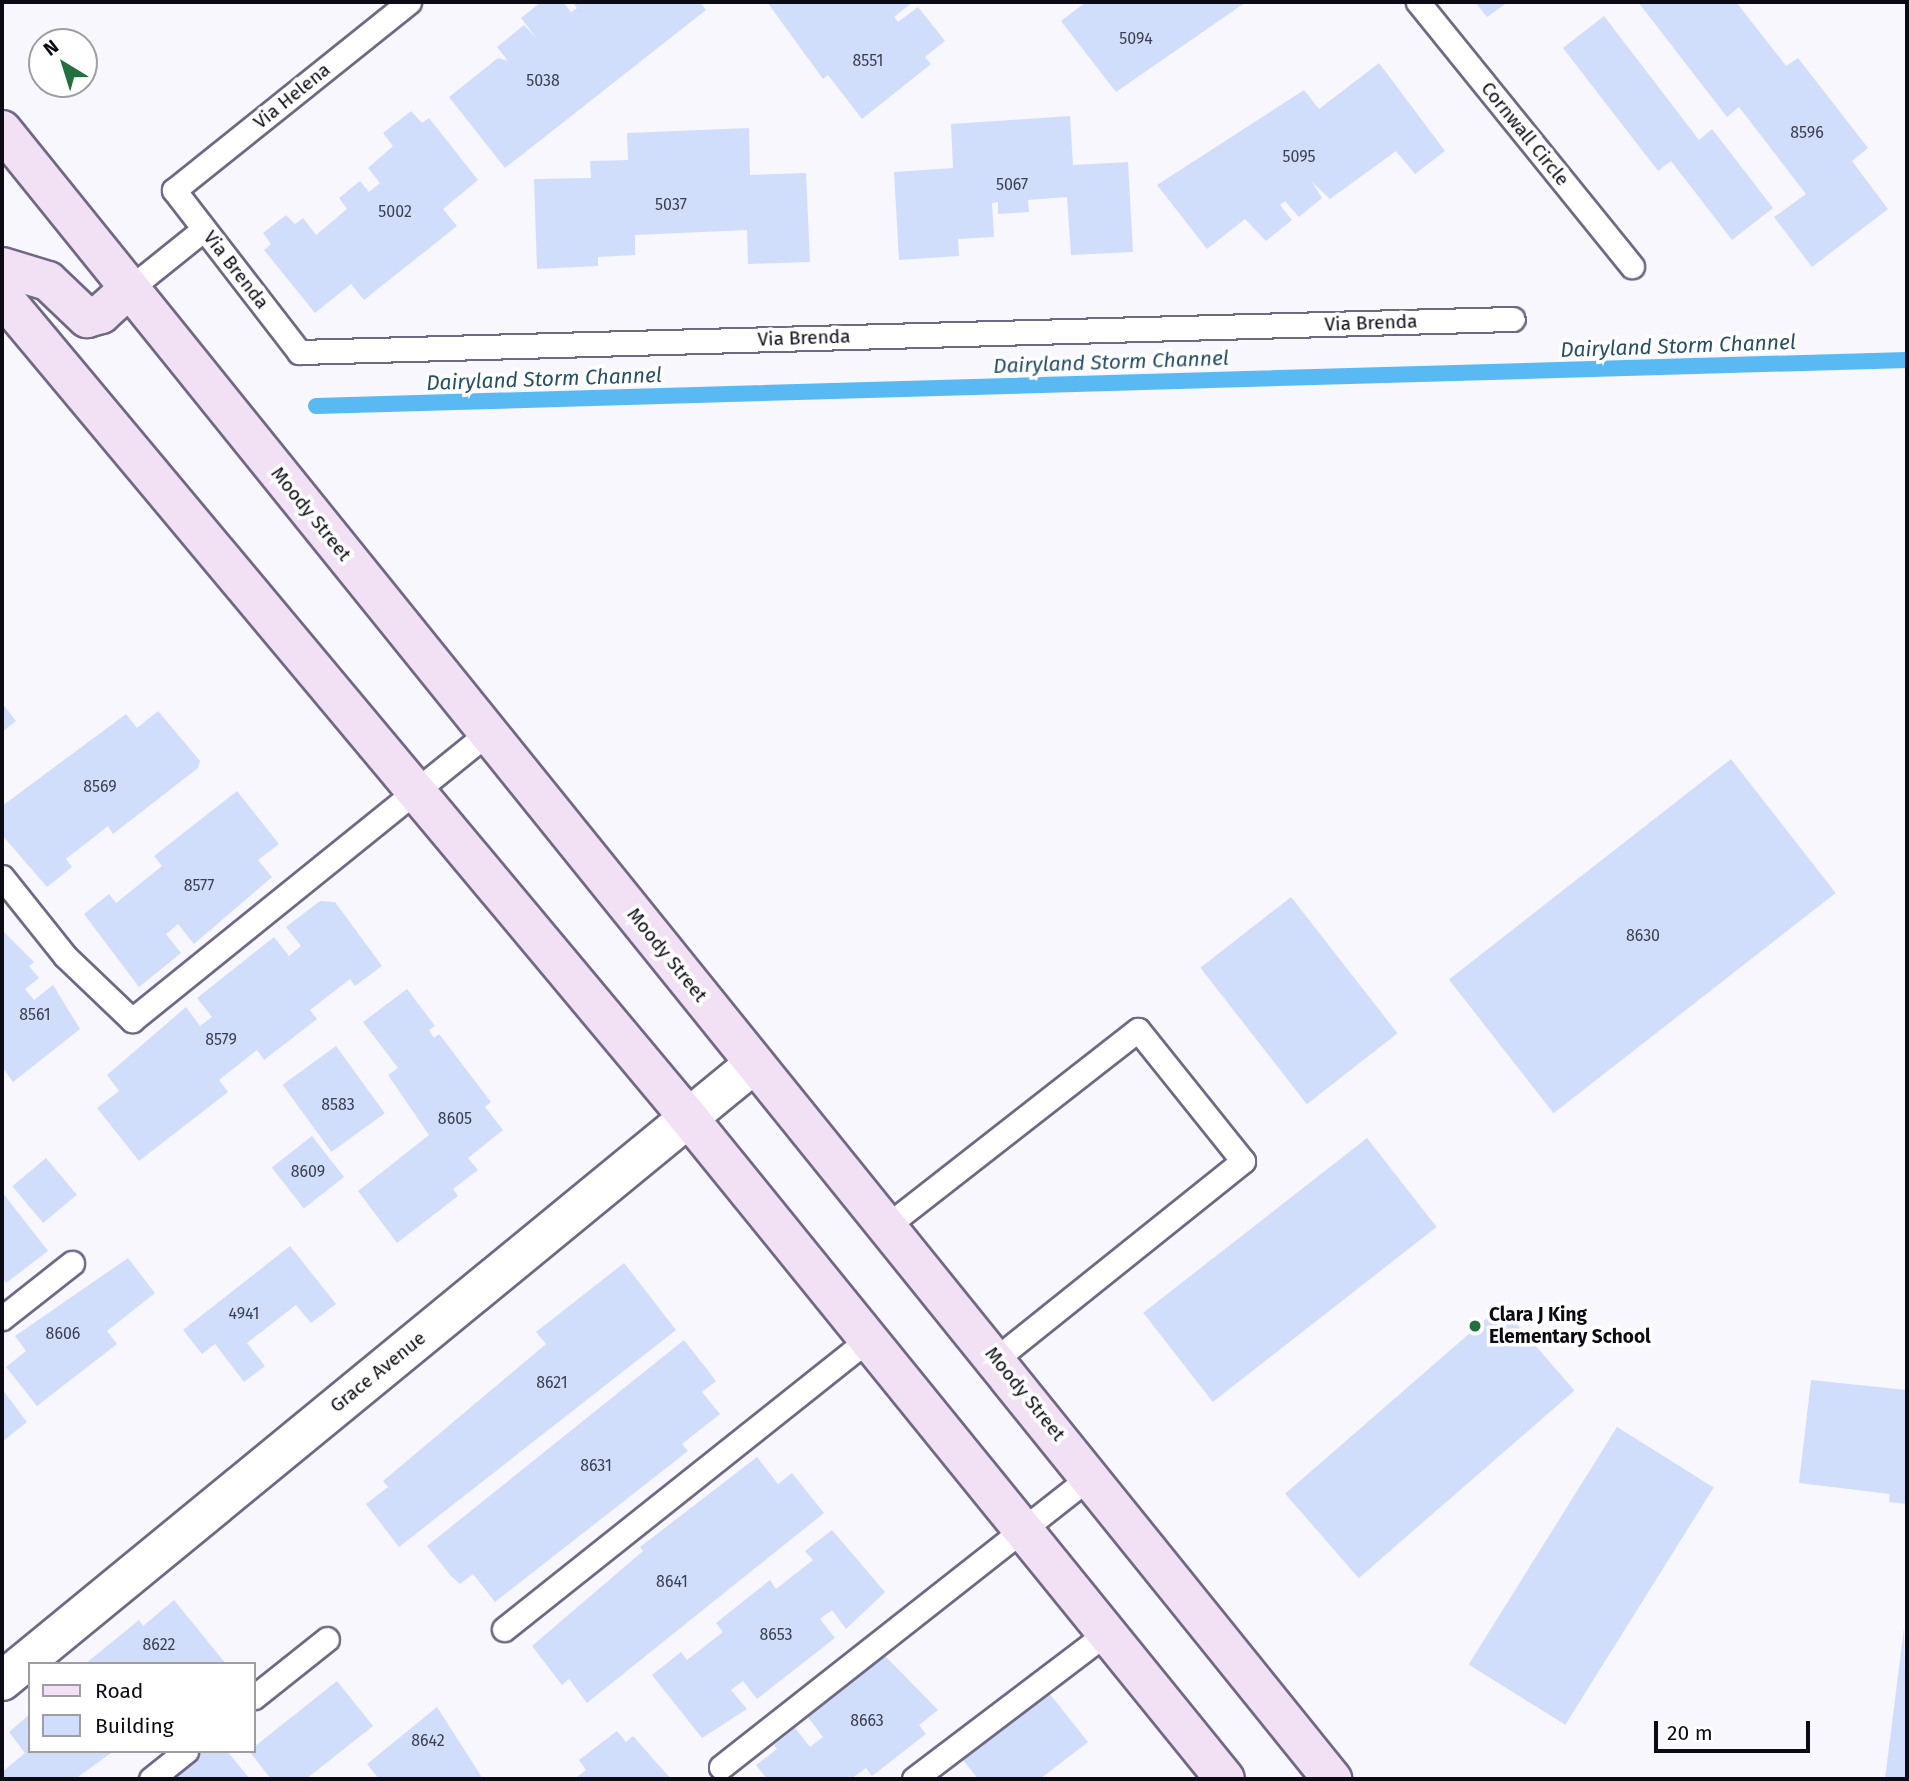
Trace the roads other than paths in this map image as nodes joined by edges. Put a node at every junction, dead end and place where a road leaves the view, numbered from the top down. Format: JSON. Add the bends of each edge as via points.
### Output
{"nodes":[{"id":1,"x":409,"y":2,"type":"edge"},
{"id":2,"x":1418,"y":2,"type":"edge"},
{"id":3,"x":2,"y":130,"type":"edge"},
{"id":4,"x":174,"y":190,"type":"joint"},
{"id":5,"x":204,"y":229,"type":"junction"},
{"id":6,"x":1632,"y":266,"type":"dead end"},
{"id":7,"x":128,"y":290,"type":"junction"},
{"id":8,"x":3,"y":292,"type":"edge"},
{"id":9,"x":1513,"y":319,"type":"dead end"},
{"id":10,"x":489,"y":732,"type":"junction"},
{"id":11,"x":415,"y":793,"type":"junction"},
{"id":12,"x":2,"y":877,"type":"edge"},
{"id":13,"x":754,"y":1064,"type":"junction"},
{"id":14,"x":688,"y":1117,"type":"junction"},
{"id":15,"x":888,"y":1225,"type":"junction"},
{"id":16,"x":72,"y":1263,"type":"dead end"},
{"id":17,"x":2,"y":1318,"type":"edge"},
{"id":18,"x":869,"y":1339,"type":"junction"},
{"id":19,"x":996,"y":1359,"type":"junction"},
{"id":20,"x":1091,"y":1476,"type":"junction"},
{"id":21,"x":1024,"y":1528,"type":"junction"},
{"id":22,"x":504,"y":1629,"type":"dead end"},
{"id":23,"x":1108,"y":1632,"type":"junction"},
{"id":24,"x":327,"y":1639,"type":"dead end"},
{"id":25,"x":2,"y":1681,"type":"edge"},
{"id":26,"x":256,"y":1695,"type":"edge"},
{"id":27,"x":184,"y":1753,"type":"edge"},
{"id":28,"x":721,"y":1767,"type":"dead end"},
{"id":29,"x":151,"y":1779,"type":"edge"},
{"id":30,"x":914,"y":1779,"type":"edge"},
{"id":31,"x":1225,"y":1779,"type":"edge"},
{"id":32,"x":1332,"y":1779,"type":"edge"}],
"edges":[{"from":1,"to":4,"type":"lane","name":"Via Helena"},
{"from":2,"to":6,"type":"lane","name":"Cornwall Circle"},
{"from":3,"to":7,"type":"main road","name":"Moody Street"},
{"from":4,"to":5,"type":"lane","name":"Via Brenda"},
{"from":5,"to":7,"type":"lane"},
{"from":5,"to":9,"type":"lane","name":"Via Brenda","via":[[299,352]]},
{"from":7,"to":8,"type":"main road","via":[[101,314],[87,318],[48,281]]},
{"from":7,"to":10,"type":"main road","name":"Moody Street"},
{"from":8,"to":11,"type":"main road"},
{"from":10,"to":11,"type":"lane"},
{"from":10,"to":13,"type":"main road","name":"Moody Street"},
{"from":11,"to":12,"type":"lane","via":[[132,1020],[65,956]]},
{"from":11,"to":14,"type":"main road"},
{"from":13,"to":14,"type":"street","name":"Grace Avenue"},
{"from":13,"to":15,"type":"main road","name":"Moody Street"},
{"from":14,"to":18,"type":"main road"},
{"from":14,"to":25,"type":"street","name":"Grace Avenue"},
{"from":15,"to":19,"type":"main road","name":"Moody Street"},
{"from":15,"to":19,"type":"lane","via":[[1138,1030],[1243,1161]]},
{"from":16,"to":17,"type":"lane"},
{"from":18,"to":21,"type":"main road"},
{"from":18,"to":22,"type":"lane"},
{"from":19,"to":20,"type":"main road","name":"Moody Street"},
{"from":20,"to":21,"type":"lane"},
{"from":20,"to":32,"type":"main road","name":"Moody Street"},
{"from":21,"to":23,"type":"main road"},
{"from":21,"to":28,"type":"lane"},
{"from":23,"to":30,"type":"lane"},
{"from":23,"to":31,"type":"main road"},
{"from":24,"to":26,"type":"lane"},
{"from":27,"to":29,"type":"lane"}]}
